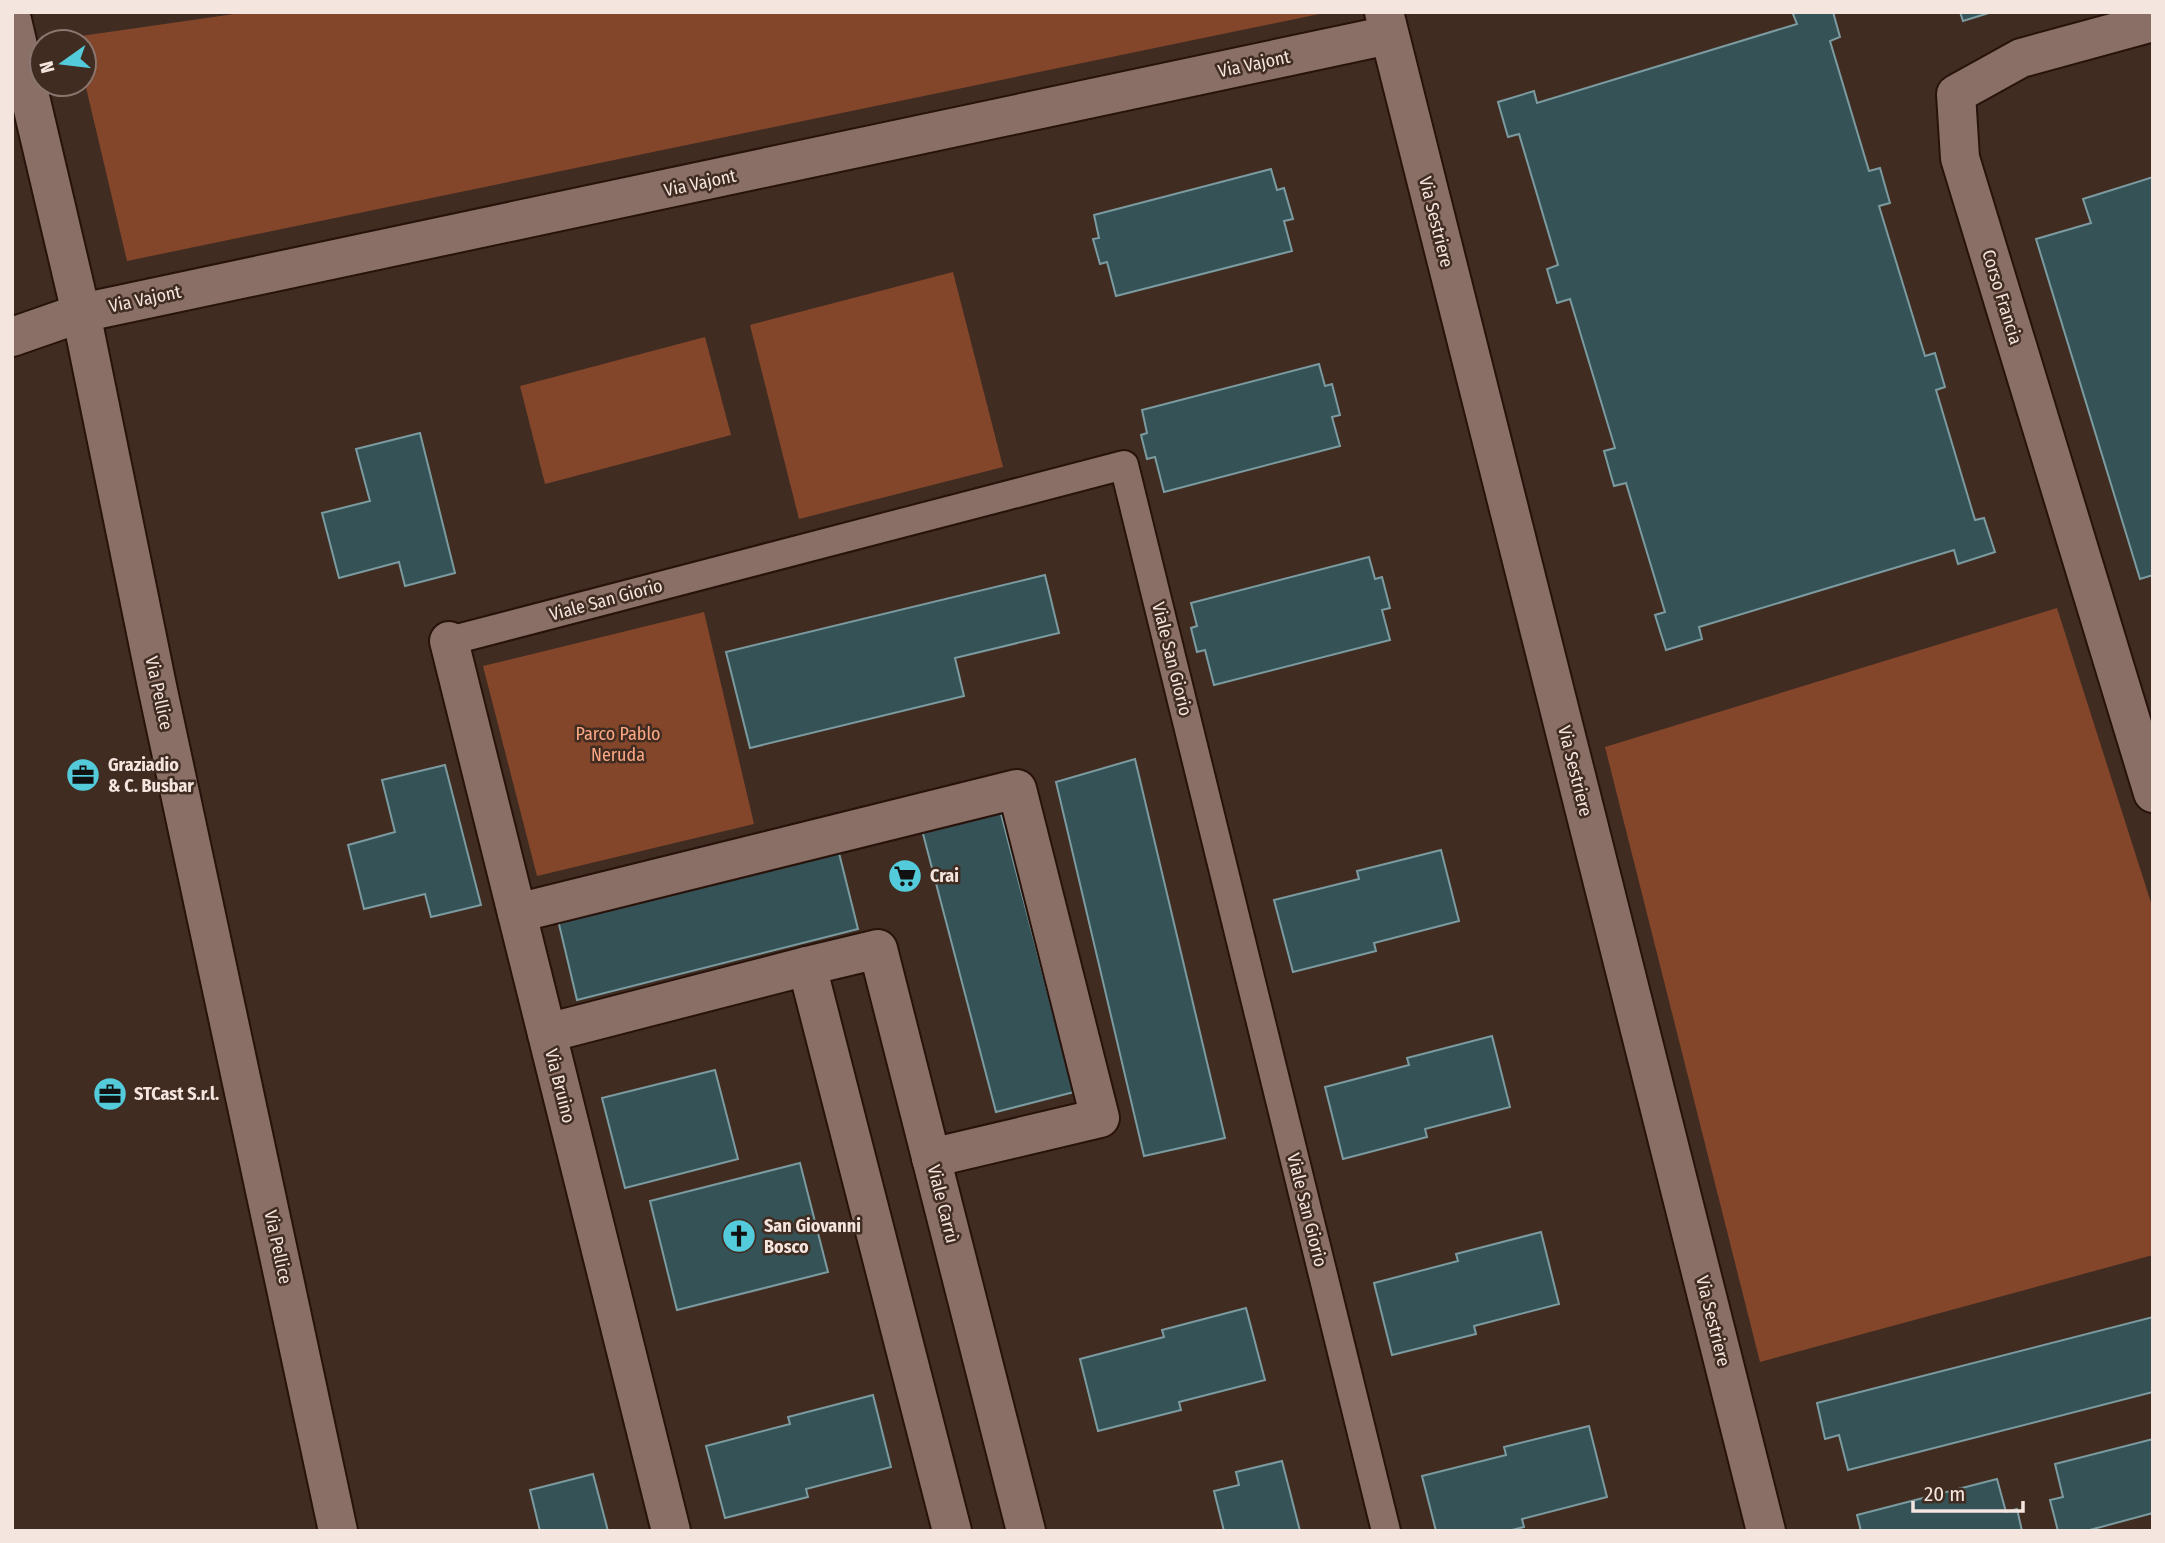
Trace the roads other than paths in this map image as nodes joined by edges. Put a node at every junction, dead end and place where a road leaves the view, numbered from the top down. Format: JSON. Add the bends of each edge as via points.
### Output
{"nodes":[{"id":1,"x":12,"y":20,"type":"edge"},
{"id":2,"x":2153,"y":22,"type":"edge"},
{"id":3,"x":1386,"y":24,"type":"edge"},
{"id":4,"x":81,"y":313,"type":"junction"},
{"id":5,"x":12,"y":337,"type":"edge"},
{"id":6,"x":449,"y":641,"type":"joint"},
{"id":7,"x":2138,"y":695,"type":"edge"},
{"id":8,"x":2153,"y":793,"type":"edge"},
{"id":9,"x":517,"y":913,"type":"junction"},
{"id":10,"x":807,"y":966,"type":"junction"},
{"id":11,"x":547,"y":1033,"type":"junction"},
{"id":12,"x":931,"y":1158,"type":"junction"},
{"id":13,"x":338,"y":1531,"type":"edge"},
{"id":14,"x":671,"y":1531,"type":"edge"},
{"id":15,"x":952,"y":1531,"type":"edge"},
{"id":16,"x":1026,"y":1531,"type":"edge"},
{"id":17,"x":1386,"y":1531,"type":"edge"},
{"id":18,"x":1766,"y":1531,"type":"edge"}],
"edges":[{"from":1,"to":4,"type":"street","name":"Via Pellice"},
{"from":2,"to":7,"type":"street","name":"Corso Francia","via":[[2021,58],[1956,94],[1960,158]]},
{"from":3,"to":4,"type":"street","name":"Via Vajont"},
{"from":3,"to":18,"type":"street","name":"Via Sestriere"},
{"from":4,"to":5,"type":"street","name":"Via Vajont"},
{"from":4,"to":13,"type":"street","name":"Via Pellice"},
{"from":6,"to":9,"type":"street","name":"Via Bruino"},
{"from":6,"to":17,"type":"street","name":"Viale San Giorio","via":[[1124,464]]},
{"from":7,"to":8,"type":"street","name":"Corso Francia"},
{"from":9,"to":11,"type":"street","name":"Via Bruino"},
{"from":9,"to":12,"type":"street","via":[[1017,789],[1100,1118]]},
{"from":10,"to":11,"type":"street","name":"Viale Carrù"},
{"from":10,"to":12,"type":"street","name":"Viale Carrù","via":[[878,949]]},
{"from":10,"to":15,"type":"street"},
{"from":11,"to":14,"type":"street","name":"Via Bruino"},
{"from":12,"to":16,"type":"street","name":"Viale Carrù"}]}
